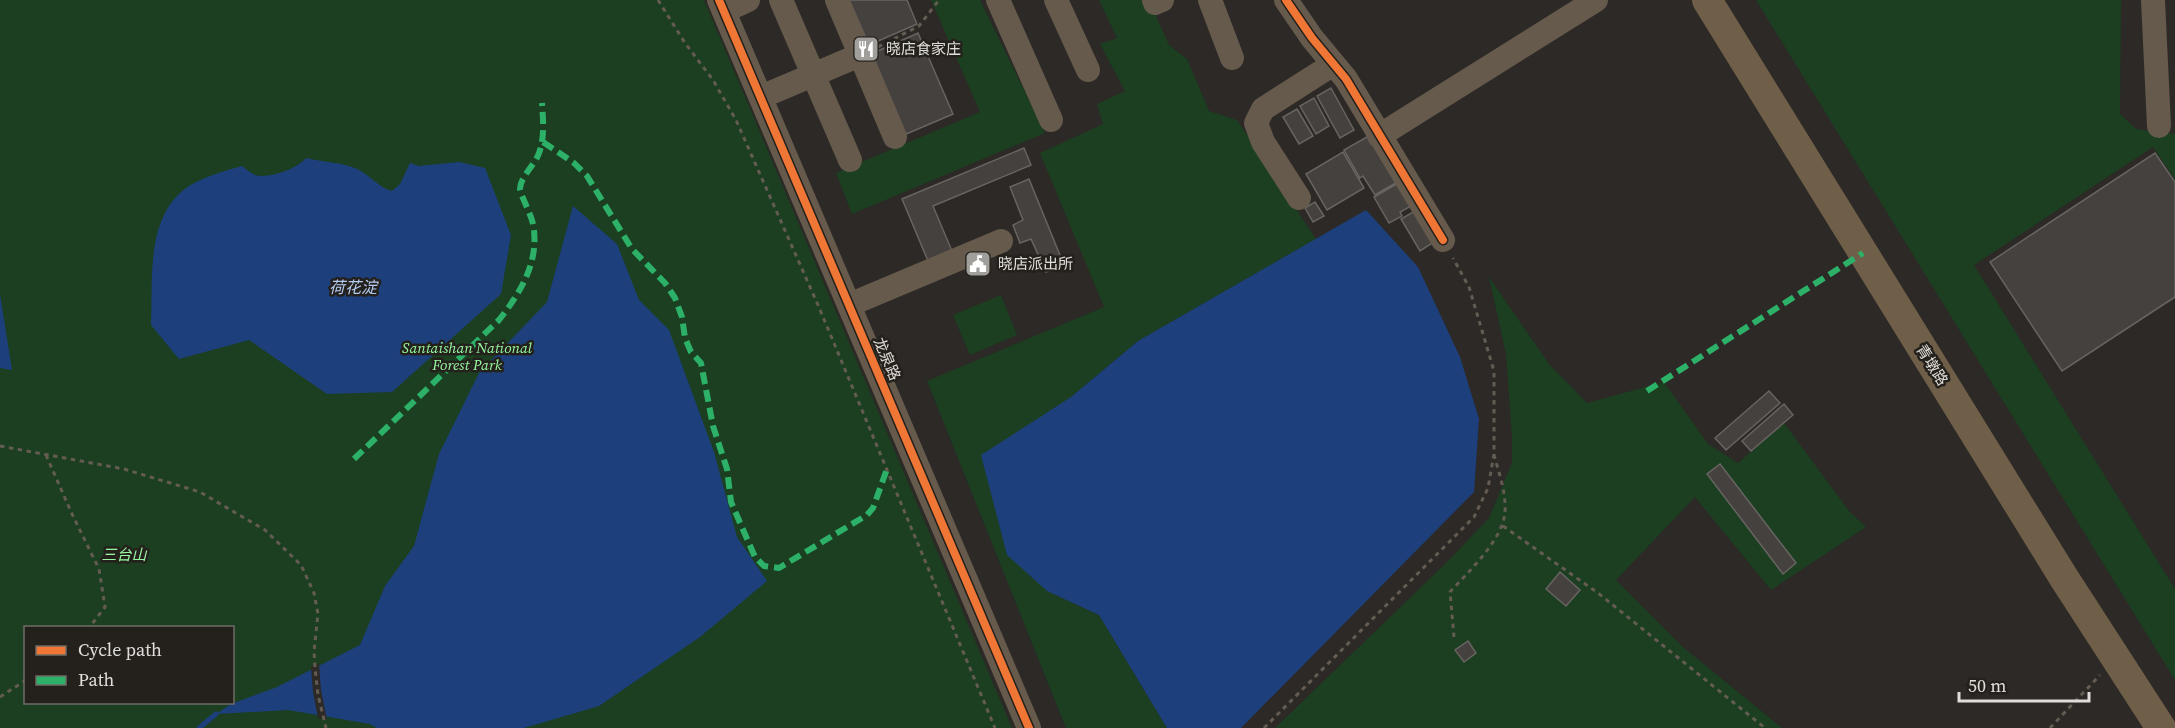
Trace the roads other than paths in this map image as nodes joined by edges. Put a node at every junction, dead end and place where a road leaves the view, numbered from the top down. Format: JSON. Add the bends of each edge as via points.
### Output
{"nodes":[{"id":1,"x":748,"y":0,"type":"edge"},
{"id":2,"x":781,"y":0,"type":"edge"},
{"id":3,"x":837,"y":0,"type":"edge"},
{"id":4,"x":998,"y":0,"type":"edge"},
{"id":5,"x":1056,"y":0,"type":"edge"},
{"id":6,"x":1154,"y":0,"type":"edge"},
{"id":7,"x":1162,"y":0,"type":"edge"},
{"id":8,"x":1210,"y":0,"type":"edge"},
{"id":9,"x":1286,"y":0,"type":"edge"},
{"id":10,"x":1596,"y":0,"type":"edge"},
{"id":11,"x":1707,"y":0,"type":"edge"},
{"id":12,"x":2153,"y":0,"type":"edge"},
{"id":13,"x":722,"y":5,"type":"edge"},
{"id":14,"x":860,"y":55,"type":"junction"},
{"id":15,"x":1232,"y":58,"type":"dead end"},
{"id":16,"x":1332,"y":65,"type":"junction"},
{"id":17,"x":1088,"y":70,"type":"dead end"},
{"id":18,"x":813,"y":75,"type":"junction"},
{"id":19,"x":760,"y":97,"type":"junction"},
{"id":20,"x":1051,"y":120,"type":"dead end"},
{"id":21,"x":2159,"y":126,"type":"dead end"},
{"id":22,"x":1378,"y":136,"type":"junction"},
{"id":23,"x":896,"y":137,"type":"dead end"},
{"id":24,"x":849,"y":160,"type":"dead end"},
{"id":25,"x":1299,"y":198,"type":"dead end"},
{"id":26,"x":1443,"y":240,"type":"road end"},
{"id":27,"x":1001,"y":241,"type":"dead end"},
{"id":28,"x":849,"y":304,"type":"junction"},
{"id":29,"x":1029,"y":728,"type":"edge"},
{"id":30,"x":2160,"y":728,"type":"edge"}],
"edges":[{"from":1,"to":13,"type":"street"},
{"from":2,"to":18,"type":"street"},
{"from":3,"to":14,"type":"street"},
{"from":4,"to":20,"type":"street"},
{"from":5,"to":17,"type":"street"},
{"from":6,"to":7,"type":"street"},
{"from":8,"to":15,"type":"street"},
{"from":9,"to":16,"type":"street"},
{"from":10,"to":22,"type":"street"},
{"from":11,"to":30,"type":"main road","name":"青墩路"},
{"from":12,"to":21,"type":"street"},
{"from":13,"to":19,"type":"street","name":"龙泉路"},
{"from":14,"to":18,"type":"street"},
{"from":14,"to":23,"type":"street"},
{"from":16,"to":22,"type":"street","via":[[1346,80]]},
{"from":16,"to":25,"type":"street","via":[[1263,109],[1256,123],[1263,142]]},
{"from":18,"to":19,"type":"street"},
{"from":18,"to":24,"type":"street"},
{"from":19,"to":28,"type":"street","name":"龙泉路"},
{"from":22,"to":26,"type":"street"},
{"from":27,"to":28,"type":"street"},
{"from":28,"to":29,"type":"street","name":"龙泉路"}]}
